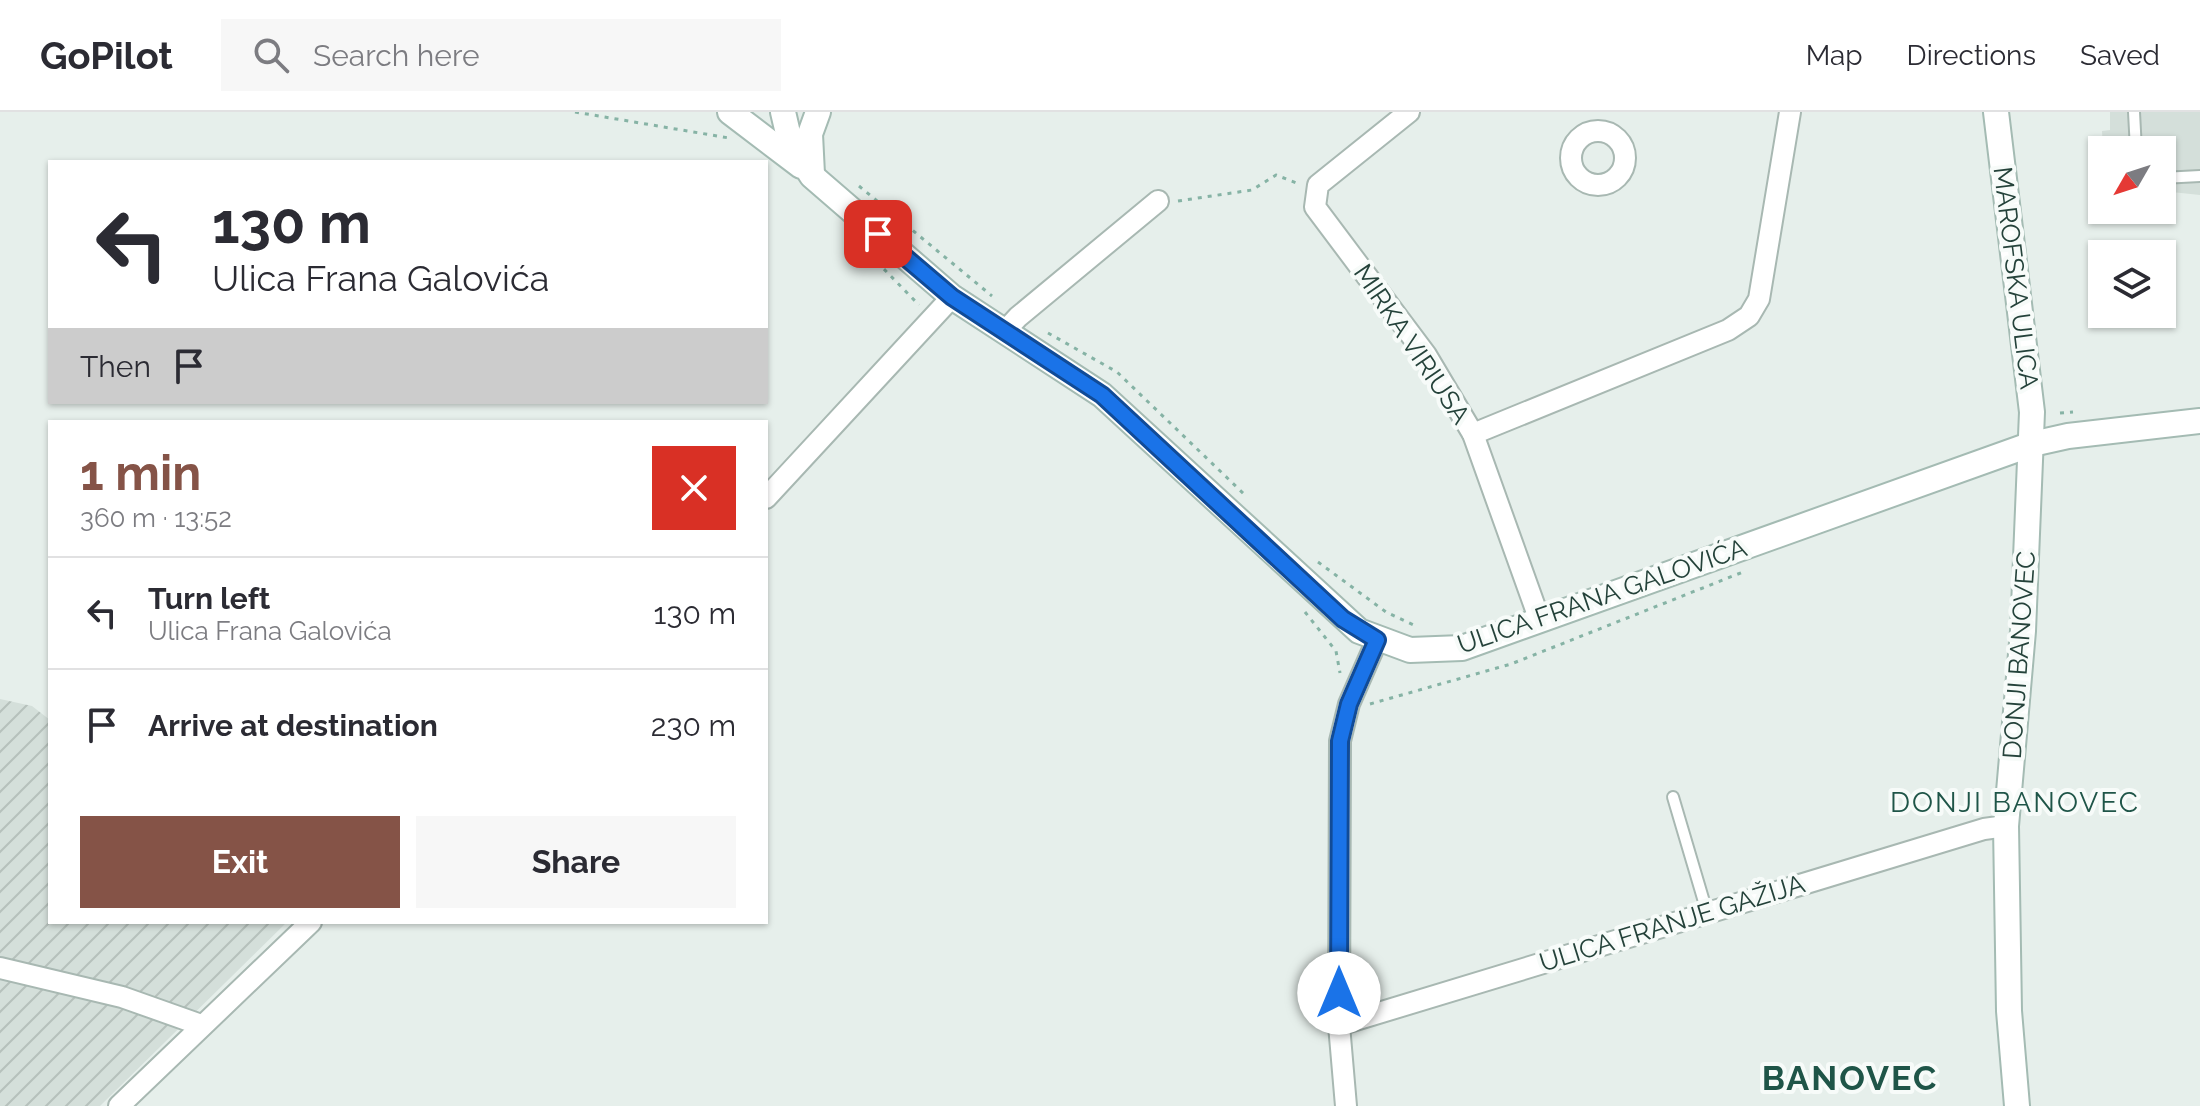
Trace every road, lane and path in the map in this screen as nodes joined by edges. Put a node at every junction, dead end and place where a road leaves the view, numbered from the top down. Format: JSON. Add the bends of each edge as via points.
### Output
{"nodes":[{"id":1,"x":730,"y":112,"type":"edge"},
{"id":2,"x":783,"y":112,"type":"edge"},
{"id":3,"x":818,"y":112,"type":"edge"},
{"id":4,"x":1409,"y":112,"type":"edge"},
{"id":5,"x":1590,"y":112,"type":"edge"},
{"id":6,"x":1790,"y":112,"type":"edge"},
{"id":7,"x":1996,"y":112,"type":"edge"},
{"id":8,"x":2134,"y":112,"type":"edge"},
{"id":9,"x":1608,"y":133,"type":"dead end"},
{"id":10,"x":2135,"y":136,"type":"edge"},
{"id":11,"x":809,"y":173,"type":"junction"},
{"id":12,"x":2200,"y":176,"type":"edge"},
{"id":13,"x":2176,"y":177,"type":"edge"},
{"id":14,"x":854,"y":182,"type":"dead end"},
{"id":15,"x":1304,"y":187,"type":"dead end"},
{"id":16,"x":1158,"y":201,"type":"joint"},
{"id":17,"x":952,"y":297,"type":"junction"},
{"id":18,"x":999,"y":302,"type":"dead end"},
{"id":19,"x":1038,"y":328,"type":"dead end"},
{"id":20,"x":1005,"y":331,"type":"junction"},
{"id":21,"x":2200,"y":421,"type":"edge"},
{"id":22,"x":1473,"y":434,"type":"junction"},
{"id":23,"x":2032,"y":444,"type":"junction"},
{"id":24,"x":768,"y":496,"type":"edge"},
{"id":25,"x":1255,"y":505,"type":"dead end"},
{"id":26,"x":1314,"y":559,"type":"dead end"},
{"id":27,"x":1748,"y":570,"type":"dead end"},
{"id":28,"x":1298,"y":605,"type":"dead end"},
{"id":29,"x":1540,"y":621,"type":"junction"},
{"id":30,"x":1425,"y":628,"type":"dead end"},
{"id":31,"x":1377,"y":640,"type":"junction"},
{"id":32,"x":1339,"y":684,"type":"dead end"},
{"id":33,"x":1362,"y":707,"type":"dead end"},
{"id":34,"x":1673,"y":797,"type":"dead end"},
{"id":35,"x":2006,"y":826,"type":"junction"},
{"id":36,"x":1707,"y":912,"type":"junction"},
{"id":37,"x":309,"y":924,"type":"edge"},
{"id":38,"x":0,"y":968,"type":"edge"},
{"id":39,"x":201,"y":1025,"type":"junction"},
{"id":40,"x":1339,"y":1025,"type":"junction"},
{"id":41,"x":119,"y":1106,"type":"edge"},
{"id":42,"x":1346,"y":1106,"type":"edge"},
{"id":43,"x":2017,"y":1106,"type":"edge"}],
"edges":[{"from":1,"to":11,"type":"street"},
{"from":2,"to":11,"type":"street","name":"ULICA FRANA GALOVIĆA","via":[[790,142]]},
{"from":3,"to":11,"type":"street","via":[[810,134]]},
{"from":4,"to":22,"type":"street","name":"MIRKA VIRIUSA","via":[[1318,185],[1315,207],[1426,355]]},
{"from":5,"to":9,"type":"street"},
{"from":6,"to":22,"type":"street","via":[[1759,299],[1749,316],[1728,330]]},
{"from":7,"to":23,"type":"street","name":"MAROFSKA ULICA","via":[[2027,354]]},
{"from":8,"to":10,"type":"lane"},
{"from":11,"to":17,"type":"street","name":"ULICA FRANA GALOVIĆA"},
{"from":12,"to":13,"type":"lane"},
{"from":14,"to":18,"type":"path"},
{"from":15,"to":16,"type":"path","via":[[1276,175],[1252,190]]},
{"from":16,"to":20,"type":"street"},
{"from":17,"to":20,"type":"street","name":"ULICA FRANA GALOVIĆA"},
{"from":17,"to":24,"type":"street"},
{"from":19,"to":25,"type":"path","via":[[1117,372]]},
{"from":20,"to":31,"type":"street","name":"ULICA FRANA GALOVIĆA","via":[[1102,395],[1343,619]]},
{"from":21,"to":23,"type":"street","name":"ULICA FRANA GALOVIĆA"},
{"from":22,"to":29,"type":"street","name":"MIRKA VIRIUSA"},
{"from":23,"to":29,"type":"street","name":"ULICA FRANA GALOVIĆA"},
{"from":23,"to":35,"type":"street","name":"DONJI BANOVEC"},
{"from":26,"to":30,"type":"path","via":[[1386,612]]},
{"from":27,"to":33,"type":"path","via":[[1511,664]]},
{"from":28,"to":32,"type":"path","via":[[1336,651]]},
{"from":29,"to":31,"type":"street","name":"ULICA FRANA GALOVIĆA","via":[[1449,651],[1410,650]]},
{"from":31,"to":40,"type":"street","via":[[1349,704],[1340,741]]},
{"from":34,"to":36,"type":"lane"},
{"from":35,"to":36,"type":"street","name":"ULICA FRANJE GAŽIJA"},
{"from":35,"to":43,"type":"street","name":"DONJI BANOVEC","via":[[2009,1011]]},
{"from":36,"to":40,"type":"street","name":"ULICA FRANJE GAŽIJA"},
{"from":37,"to":39,"type":"street"},
{"from":38,"to":39,"type":"street","via":[[122,997]]},
{"from":39,"to":41,"type":"street"},
{"from":40,"to":42,"type":"street"}]}
